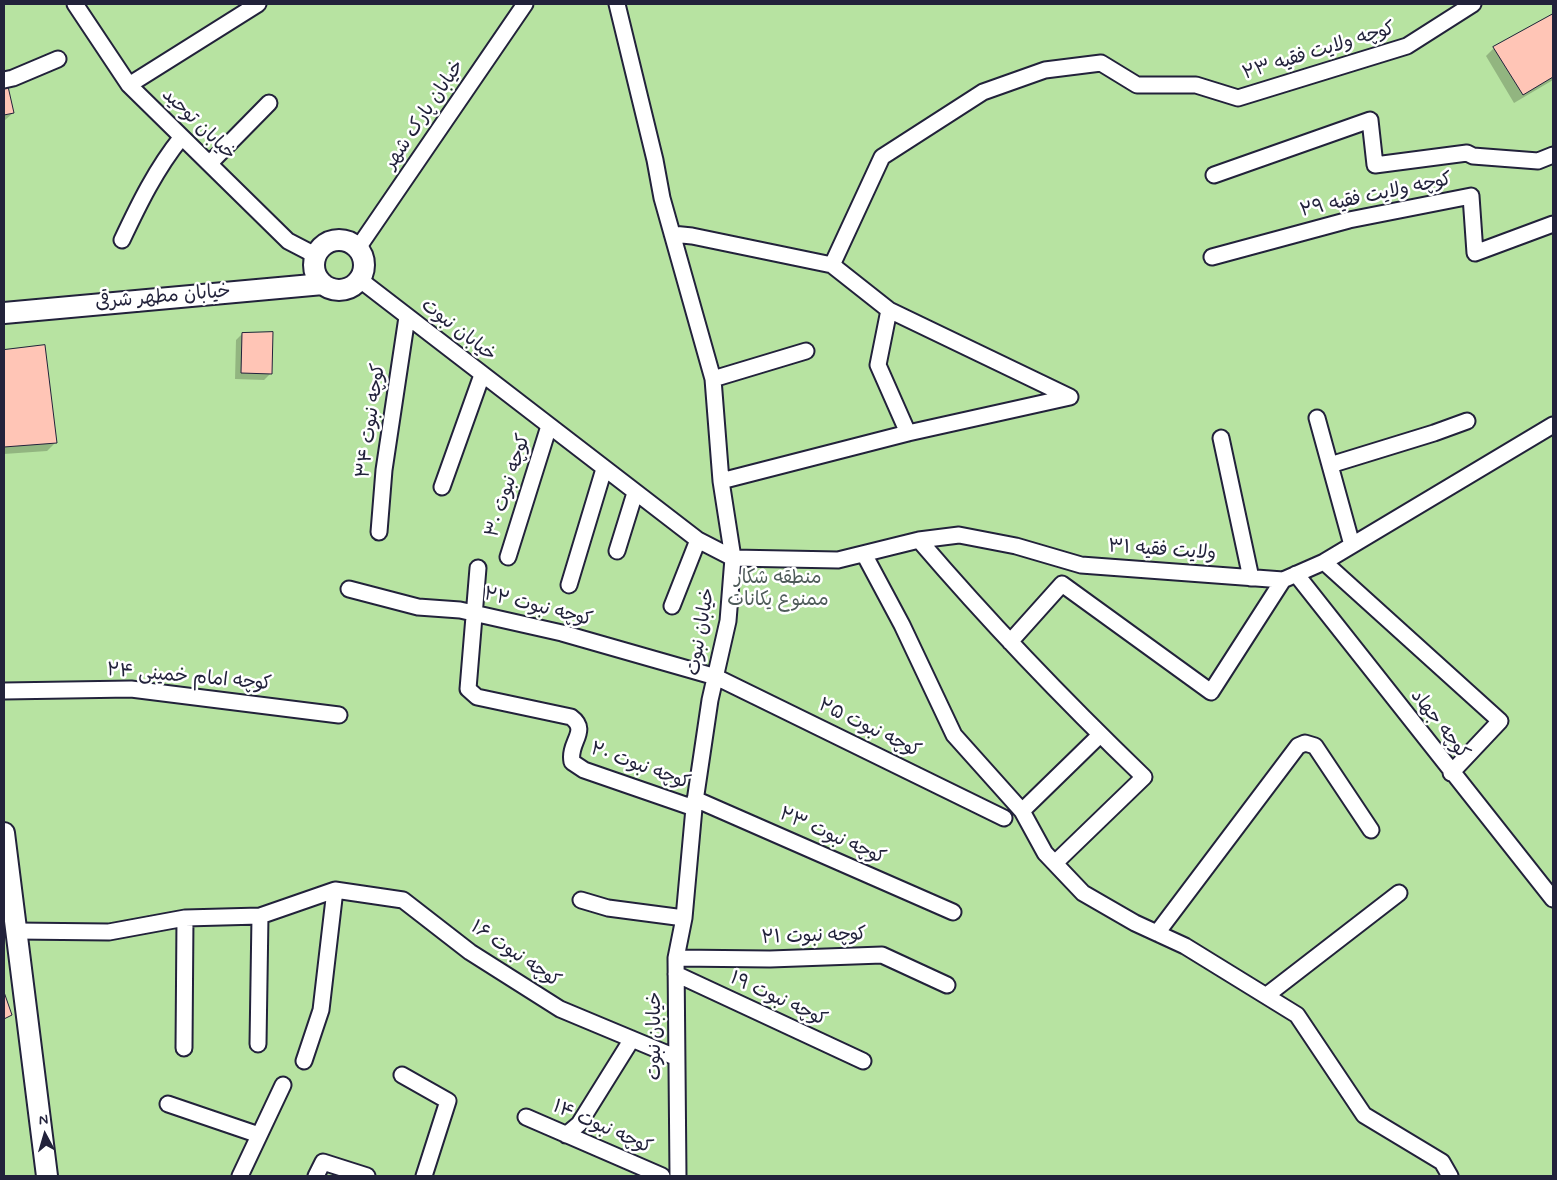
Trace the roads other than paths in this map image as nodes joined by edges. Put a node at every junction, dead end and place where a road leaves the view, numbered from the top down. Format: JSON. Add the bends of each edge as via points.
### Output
{"nodes":[{"id":1,"x":74,"y":4,"type":"edge"},
{"id":2,"x":258,"y":4,"type":"edge"},
{"id":3,"x":524,"y":4,"type":"edge"},
{"id":4,"x":617,"y":4,"type":"edge"},
{"id":5,"x":1473,"y":4,"type":"edge"},
{"id":6,"x":58,"y":59,"type":"dead end"},
{"id":7,"x":4,"y":80,"type":"edge"},
{"id":8,"x":129,"y":85,"type":"junction"},
{"id":9,"x":269,"y":103,"type":"dead end"},
{"id":10,"x":181,"y":138,"type":"junction"},
{"id":11,"x":1553,"y":155,"type":"edge"},
{"id":12,"x":210,"y":163,"type":"junction"},
{"id":13,"x":1214,"y":175,"type":"dead end"},
{"id":14,"x":1553,"y":224,"type":"edge"},
{"id":15,"x":672,"y":234,"type":"junction"},
{"id":16,"x":122,"y":240,"type":"dead end"},
{"id":17,"x":358,"y":248,"type":"junction"},
{"id":18,"x":315,"y":254,"type":"junction"},
{"id":19,"x":1212,"y":257,"type":"dead end"},
{"id":20,"x":832,"y":264,"type":"junction"},
{"id":21,"x":359,"y":279,"type":"junction"},
{"id":22,"x":323,"y":284,"type":"junction"},
{"id":23,"x":889,"y":310,"type":"junction"},
{"id":24,"x":4,"y":312,"type":"edge"},
{"id":25,"x":407,"y":316,"type":"junction"},
{"id":26,"x":806,"y":351,"type":"dead end"},
{"id":27,"x":482,"y":375,"type":"junction"},
{"id":28,"x":713,"y":379,"type":"junction"},
{"id":29,"x":1317,"y":418,"type":"dead end"},
{"id":30,"x":1467,"y":421,"type":"dead end"},
{"id":31,"x":1553,"y":425,"type":"edge"},
{"id":32,"x":549,"y":426,"type":"junction"},
{"id":33,"x":908,"y":433,"type":"junction"},
{"id":34,"x":1221,"y":438,"type":"dead end"},
{"id":35,"x":1330,"y":465,"type":"junction"},
{"id":36,"x":604,"y":469,"type":"junction"},
{"id":37,"x":721,"y":481,"type":"junction"},
{"id":38,"x":442,"y":487,"type":"dead end"},
{"id":39,"x":636,"y":493,"type":"junction"},
{"id":40,"x":379,"y":532,"type":"dead end"},
{"id":41,"x":698,"y":540,"type":"junction"},
{"id":42,"x":919,"y":540,"type":"junction"},
{"id":43,"x":1352,"y":545,"type":"junction"},
{"id":44,"x":617,"y":551,"type":"dead end"},
{"id":45,"x":864,"y":554,"type":"junction"},
{"id":46,"x":508,"y":557,"type":"dead end"},
{"id":47,"x":733,"y":558,"type":"junction"},
{"id":48,"x":1324,"y":562,"type":"junction"},
{"id":49,"x":478,"y":568,"type":"dead end"},
{"id":50,"x":1289,"y":577,"type":"junction"},
{"id":51,"x":1251,"y":578,"type":"junction"},
{"id":52,"x":570,"y":585,"type":"dead end"},
{"id":53,"x":348,"y":589,"type":"dead end"},
{"id":54,"x":672,"y":606,"type":"dead end"},
{"id":55,"x":474,"y":613,"type":"junction"},
{"id":56,"x":1010,"y":642,"type":"junction"},
{"id":57,"x":716,"y":677,"type":"junction"},
{"id":58,"x":4,"y":691,"type":"edge"},
{"id":59,"x":339,"y":715,"type":"dead end"},
{"id":60,"x":1100,"y":735,"type":"junction"},
{"id":61,"x":1451,"y":773,"type":"junction"},
{"id":62,"x":695,"y":803,"type":"junction"},
{"id":63,"x":1022,"y":811,"type":"junction"},
{"id":64,"x":1004,"y":818,"type":"dead end"},
{"id":65,"x":1371,"y":830,"type":"dead end"},
{"id":66,"x":4,"y":832,"type":"edge"},
{"id":67,"x":1055,"y":863,"type":"junction"},
{"id":68,"x":335,"y":890,"type":"junction"},
{"id":69,"x":1399,"y":893,"type":"dead end"},
{"id":70,"x":1553,"y":899,"type":"edge"},
{"id":71,"x":581,"y":900,"type":"dead end"},
{"id":72,"x":953,"y":912,"type":"dead end"},
{"id":73,"x":260,"y":916,"type":"junction"},
{"id":74,"x":185,"y":918,"type":"junction"},
{"id":75,"x":684,"y":918,"type":"junction"},
{"id":76,"x":16,"y":931,"type":"junction"},
{"id":77,"x":1157,"y":933,"type":"junction"},
{"id":78,"x":676,"y":958,"type":"junction"},
{"id":79,"x":676,"y":974,"type":"junction"},
{"id":80,"x":947,"y":985,"type":"dead end"},
{"id":81,"x":1267,"y":995,"type":"junction"},
{"id":82,"x":632,"y":1039,"type":"junction"},
{"id":83,"x":258,"y":1044,"type":"dead end"},
{"id":84,"x":184,"y":1048,"type":"dead end"},
{"id":85,"x":675,"y":1057,"type":"junction"},
{"id":86,"x":304,"y":1061,"type":"dead end"},
{"id":87,"x":863,"y":1062,"type":"dead end"},
{"id":88,"x":402,"y":1075,"type":"dead end"},
{"id":89,"x":283,"y":1085,"type":"dead end"},
{"id":90,"x":168,"y":1104,"type":"dead end"},
{"id":91,"x":526,"y":1117,"type":"dead end"},
{"id":92,"x":566,"y":1134,"type":"junction"},
{"id":93,"x":259,"y":1135,"type":"junction"},
{"id":94,"x":47,"y":1176,"type":"edge"},
{"id":95,"x":240,"y":1176,"type":"edge"},
{"id":96,"x":316,"y":1176,"type":"edge"},
{"id":97,"x":367,"y":1176,"type":"edge"},
{"id":98,"x":424,"y":1176,"type":"edge"},
{"id":99,"x":662,"y":1176,"type":"edge"},
{"id":100,"x":678,"y":1176,"type":"edge"},
{"id":101,"x":1450,"y":1176,"type":"edge"}],
"edges":[{"from":1,"to":8,"type":"street","name":"خیابان توحید"},
{"from":2,"to":8,"type":"street"},
{"from":3,"to":17,"type":"street","name":"خیابان پارک شهر"},
{"from":4,"to":15,"type":"street"},
{"from":5,"to":20,"type":"street","name":"کوچه ولایت فقیه ۲۳","via":[[1407,46],[1238,98],[1196,85],[1137,85],[1100,63],[1045,70],[983,92],[882,157]]},
{"from":6,"to":7,"type":"street"},
{"from":8,"to":10,"type":"street","name":"خیابان توحید"},
{"from":9,"to":12,"type":"street"},
{"from":10,"to":12,"type":"street","name":"خیابان توحید"},
{"from":10,"to":16,"type":"street","via":[[145,191]]},
{"from":11,"to":13,"type":"street","via":[[1538,161],[1467,154],[1375,165],[1370,120]]},
{"from":12,"to":18,"type":"street","name":"خیابان توحید","via":[[288,240]]},
{"from":14,"to":19,"type":"street","name":"کوچه ولایت فقیه ۲۹","via":[[1475,254],[1471,196],[1349,220]]},
{"from":15,"to":20,"type":"street"},
{"from":15,"to":28,"type":"street"},
{"from":17,"to":18,"type":"main road","via":[[338,239],[323,244]]},
{"from":17,"to":21,"type":"main road","via":[[364,264]]},
{"from":18,"to":22,"type":"main road","via":[[314,271]]},
{"from":20,"to":23,"type":"street"},
{"from":21,"to":22,"type":"main road","via":[[346,289]]},
{"from":21,"to":25,"type":"street","name":"خیابان نبوت"},
{"from":22,"to":24,"type":"main road","name":"خیابان مطهر شرقی"},
{"from":23,"to":33,"type":"street","via":[[878,364]]},
{"from":23,"to":33,"type":"street","via":[[1070,397]]},
{"from":25,"to":27,"type":"street","name":"خیابان نبوت"},
{"from":25,"to":40,"type":"street","name":"کوچه نبوت ۳۴","via":[[384,470]]},
{"from":26,"to":28,"type":"street"},
{"from":27,"to":32,"type":"street","name":"خیابان نبوت"},
{"from":27,"to":38,"type":"street"},
{"from":28,"to":37,"type":"street"},
{"from":29,"to":35,"type":"street"},
{"from":30,"to":35,"type":"street"},
{"from":31,"to":43,"type":"street","name":"ولایت فقیه ۳۱"},
{"from":32,"to":36,"type":"street","name":"خیابان نبوت"},
{"from":32,"to":46,"type":"street","name":"کوچه نبوت ۳۰"},
{"from":33,"to":37,"type":"street"},
{"from":34,"to":51,"type":"street"},
{"from":35,"to":43,"type":"street"},
{"from":36,"to":39,"type":"street","name":"خیابان نبوت"},
{"from":36,"to":52,"type":"street"},
{"from":37,"to":47,"type":"street"},
{"from":39,"to":41,"type":"street","name":"خیابان نبوت"},
{"from":39,"to":44,"type":"street"},
{"from":41,"to":47,"type":"street","name":"خیابان نبوت"},
{"from":41,"to":54,"type":"street"},
{"from":42,"to":45,"type":"street","name":"ولایت فقیه ۳۱"},
{"from":42,"to":51,"type":"street","name":"ولایت فقیه ۳۱","via":[[959,535],[1016,546],[1080,565]]},
{"from":42,"to":56,"type":"street"},
{"from":43,"to":48,"type":"street","name":"ولایت فقیه ۳۱"},
{"from":45,"to":47,"type":"street","name":"ولایت فقیه ۳۱","via":[[838,560]]},
{"from":45,"to":63,"type":"street","via":[[954,735]]},
{"from":47,"to":57,"type":"street","name":"خیابان نبوت","via":[[728,621]]},
{"from":48,"to":50,"type":"street","name":"ولایت فقیه ۳۱"},
{"from":48,"to":61,"type":"street","via":[[1500,721]]},
{"from":49,"to":55,"type":"street"},
{"from":50,"to":51,"type":"street","name":"ولایت فقیه ۳۱"},
{"from":50,"to":56,"type":"street","via":[[1211,692],[1062,584]]},
{"from":50,"to":61,"type":"street","name":"کوچه جهاد"},
{"from":53,"to":55,"type":"street","name":"کوچه نبوت ۲۲","via":[[418,607]]},
{"from":55,"to":57,"type":"street","name":"کوچه نبوت ۲۲","via":[[562,633]]},
{"from":55,"to":62,"type":"street","name":"کوچه نبوت ۲۰","via":[[468,689],[477,697],[571,716],[578,722],[580,731],[570,752],[572,762],[584,770]]},
{"from":56,"to":60,"type":"street"},
{"from":57,"to":62,"type":"street","name":"خیابان نبوت"},
{"from":57,"to":64,"type":"street","name":"کوچه نبوت ۲۵"},
{"from":58,"to":59,"type":"street","name":"کوچه امام خمینی ۲۴","via":[[131,689]]},
{"from":60,"to":63,"type":"street"},
{"from":60,"to":67,"type":"street","via":[[1144,777]]},
{"from":61,"to":70,"type":"street","name":"کوچه جهاد"},
{"from":62,"to":72,"type":"street","name":"کوچه نبوت ۲۳"},
{"from":62,"to":75,"type":"street","name":"خیابان نبوت"},
{"from":63,"to":67,"type":"street"},
{"from":65,"to":77,"type":"street","via":[[1315,746],[1305,743],[1298,746]]},
{"from":66,"to":76,"type":"main road"},
{"from":67,"to":77,"type":"street","via":[[1083,893]]},
{"from":68,"to":73,"type":"street"},
{"from":68,"to":82,"type":"street","name":"کوچه نبوت ۱۶","via":[[404,900],[470,952],[560,1009]]},
{"from":68,"to":86,"type":"street","via":[[321,1010]]},
{"from":69,"to":81,"type":"street"},
{"from":71,"to":75,"type":"street","via":[[608,908]]},
{"from":73,"to":74,"type":"street"},
{"from":73,"to":83,"type":"street"},
{"from":74,"to":76,"type":"street","via":[[109,932]]},
{"from":74,"to":84,"type":"street"},
{"from":75,"to":78,"type":"street","name":"خیابان نبوت"},
{"from":76,"to":94,"type":"main road"},
{"from":77,"to":81,"type":"street"},
{"from":78,"to":79,"type":"street","name":"خیابان نبوت"},
{"from":78,"to":80,"type":"street","name":"کوچه نبوت ۲۱","via":[[882,955]]},
{"from":79,"to":85,"type":"street","name":"خیابان نبوت"},
{"from":79,"to":87,"type":"street","name":"کوچه نبوت ۱۹"},
{"from":81,"to":101,"type":"street","via":[[1297,1015],[1364,1115],[1442,1162]]},
{"from":82,"to":85,"type":"street","name":"کوچه نبوت ۱۶"},
{"from":82,"to":92,"type":"street","via":[[579,1124]]},
{"from":85,"to":100,"type":"street","name":"خیابان نبوت"},
{"from":88,"to":98,"type":"street","via":[[448,1101]]},
{"from":89,"to":93,"type":"street"},
{"from":90,"to":93,"type":"street"},
{"from":91,"to":92,"type":"street","name":"کوچه نبوت ۱۴"},
{"from":92,"to":99,"type":"street","name":"کوچه نبوت ۱۴"},
{"from":93,"to":95,"type":"street"},
{"from":96,"to":97,"type":"street","via":[[323,1162]]}]}
